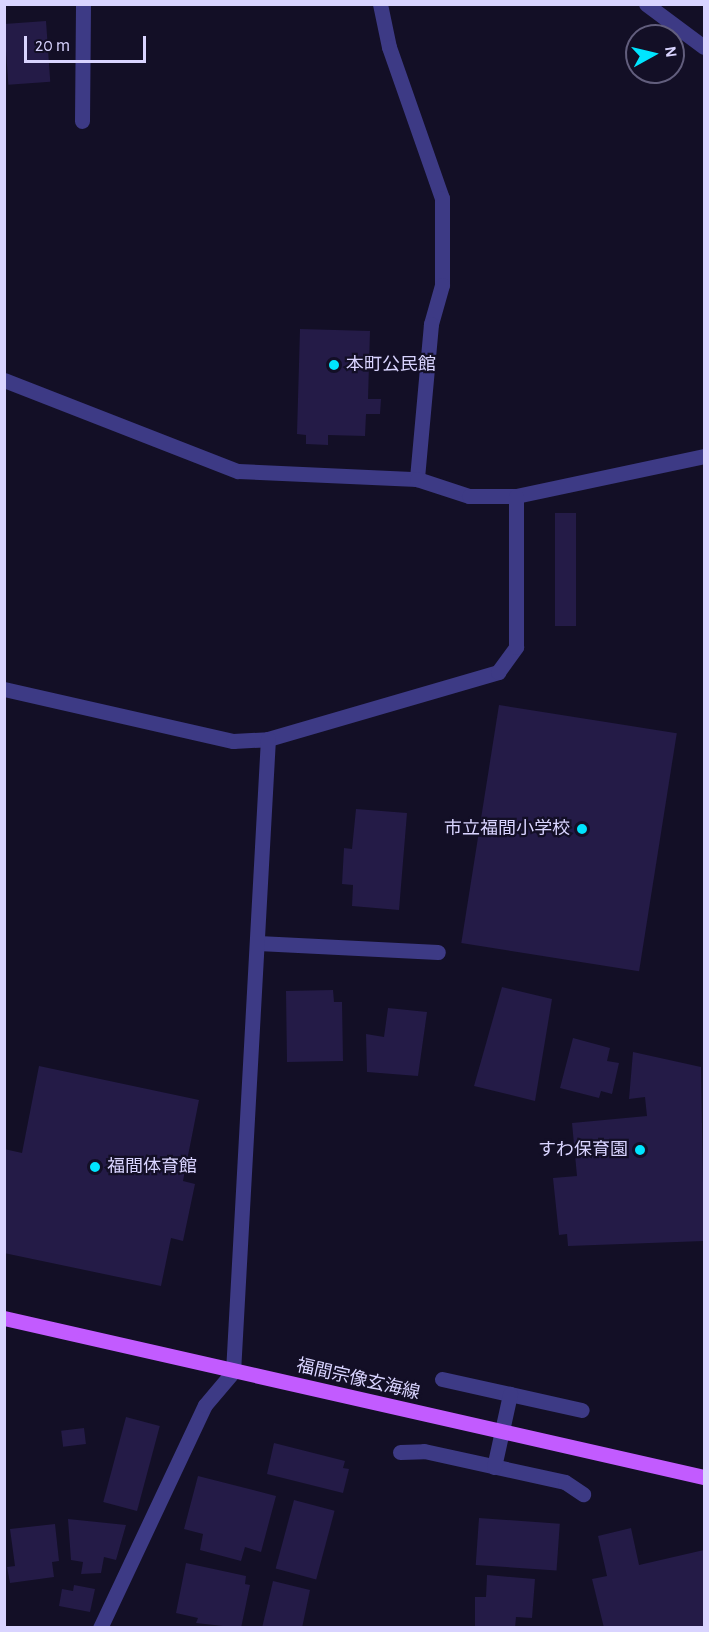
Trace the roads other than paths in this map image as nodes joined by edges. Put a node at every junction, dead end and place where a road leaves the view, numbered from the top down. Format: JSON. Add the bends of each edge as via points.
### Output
{"nodes":[{"id":1,"x":83,"y":4,"type":"edge"},
{"id":2,"x":380,"y":4,"type":"edge"},
{"id":3,"x":646,"y":4,"type":"edge"},
{"id":4,"x":705,"y":48,"type":"edge"},
{"id":5,"x":82,"y":121,"type":"dead end"},
{"id":6,"x":4,"y":380,"type":"edge"},
{"id":7,"x":705,"y":456,"type":"edge"},
{"id":8,"x":417,"y":479,"type":"junction"},
{"id":9,"x":516,"y":496,"type":"junction"},
{"id":10,"x":4,"y":689,"type":"edge"},
{"id":11,"x":268,"y":739,"type":"junction"},
{"id":12,"x":258,"y":943,"type":"junction"},
{"id":13,"x":438,"y":952,"type":"dead end"},
{"id":14,"x":4,"y":1318,"type":"edge"},
{"id":15,"x":233,"y":1372,"type":"junction"},
{"id":16,"x":442,"y":1379,"type":"dead end"},
{"id":17,"x":510,"y":1394,"type":"junction"},
{"id":18,"x":582,"y":1410,"type":"dead end"},
{"id":19,"x":400,"y":1452,"type":"dead end"},
{"id":20,"x":494,"y":1467,"type":"junction"},
{"id":21,"x":705,"y":1477,"type":"edge"},
{"id":22,"x":583,"y":1494,"type":"dead end"},
{"id":23,"x":100,"y":1628,"type":"edge"}],
"edges":[{"from":1,"to":5,"type":"street"},
{"from":2,"to":8,"type":"street","via":[[388,47],[442,198],[442,285],[431,324]]},
{"from":3,"to":4,"type":"street"},
{"from":6,"to":8,"type":"street","via":[[238,471]]},
{"from":7,"to":9,"type":"street"},
{"from":8,"to":9,"type":"street","via":[[469,496]]},
{"from":9,"to":11,"type":"street","via":[[516,647],[498,672]]},
{"from":10,"to":11,"type":"street","via":[[234,741]]},
{"from":11,"to":12,"type":"street"},
{"from":12,"to":13,"type":"street"},
{"from":12,"to":15,"type":"street"},
{"from":14,"to":15,"type":"main road","name":"福間宗像玄海線"},
{"from":15,"to":21,"type":"main road","name":"福間宗像玄海線"},
{"from":15,"to":23,"type":"street","via":[[205,1405]]},
{"from":16,"to":17,"type":"street"},
{"from":17,"to":18,"type":"street"},
{"from":17,"to":20,"type":"street"},
{"from":19,"to":20,"type":"street"},
{"from":20,"to":22,"type":"street","via":[[565,1482]]}]}
